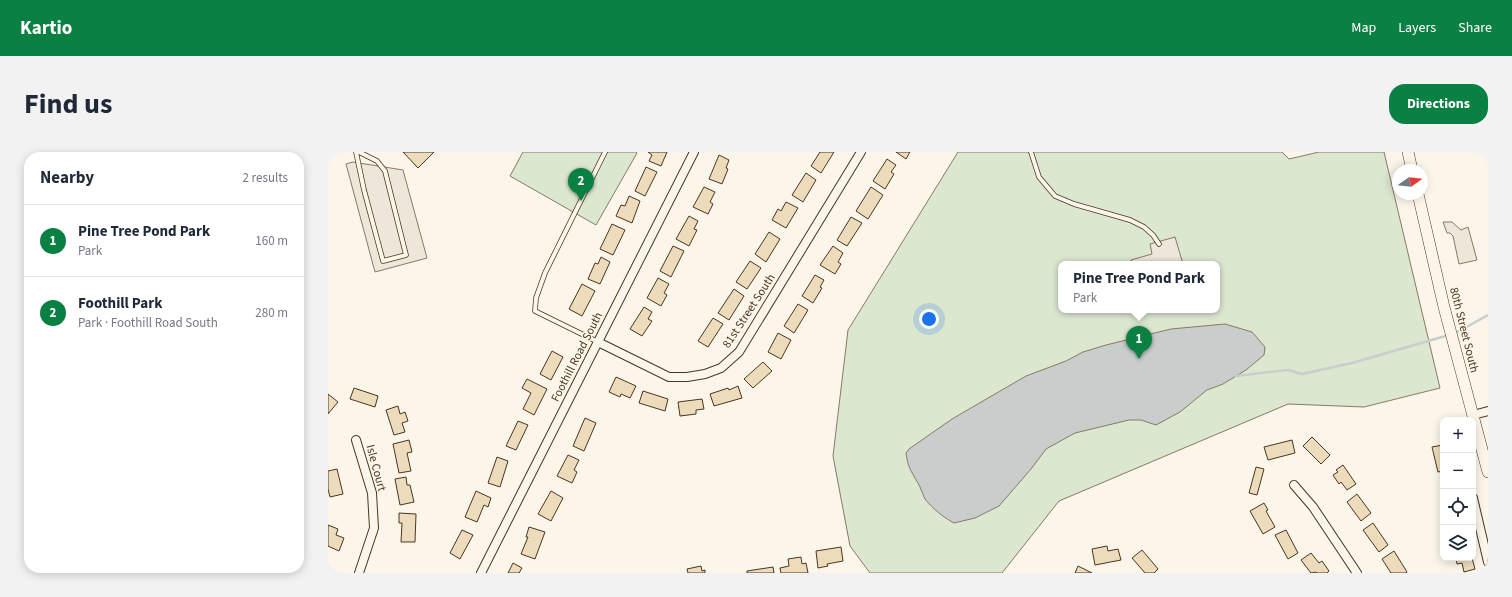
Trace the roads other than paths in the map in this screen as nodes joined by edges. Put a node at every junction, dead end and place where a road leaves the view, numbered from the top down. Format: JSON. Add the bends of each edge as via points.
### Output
{"nodes":[{"id":1,"x":358,"y":152,"type":"edge"},
{"id":2,"x":606,"y":152,"type":"edge"},
{"id":3,"x":694,"y":152,"type":"edge"},
{"id":4,"x":861,"y":152,"type":"edge"},
{"id":5,"x":1031,"y":152,"type":"edge"},
{"id":6,"x":1408,"y":152,"type":"edge"},
{"id":7,"x":1411,"y":164,"type":"edge"},
{"id":8,"x":1419,"y":200,"type":"edge"},
{"id":9,"x":1159,"y":244,"type":"dead end"},
{"id":10,"x":598,"y":342,"type":"junction"},
{"id":11,"x":1488,"y":411,"type":"edge"},
{"id":12,"x":1473,"y":415,"type":"junction"},
{"id":13,"x":356,"y":440,"type":"dead end"},
{"id":14,"x":1488,"y":472,"type":"edge"},
{"id":15,"x":1294,"y":485,"type":"dead end"},
{"id":16,"x":1476,"y":511,"type":"edge"},
{"id":17,"x":1488,"y":562,"type":"edge"},
{"id":18,"x":359,"y":573,"type":"edge"},
{"id":19,"x":481,"y":573,"type":"edge"},
{"id":20,"x":1357,"y":573,"type":"edge"}],
"edges":[{"from":1,"to":1,"type":"lane","via":[[364,190],[383,261],[406,255],[385,171],[377,161]]},
{"from":2,"to":10,"type":"lane","via":[[545,273],[536,298],[535,311]]},
{"from":3,"to":10,"type":"street","name":"Foothill Road South"},
{"from":4,"to":10,"type":"street","name":"81st Street South","via":[[739,352],[728,363],[705,374],[669,377]]},
{"from":5,"to":9,"type":"lane","via":[[1039,177],[1055,196],[1130,220],[1144,227]]},
{"from":6,"to":7,"type":"main road"},
{"from":8,"to":12,"type":"main road","name":"80th Street South","via":[[1444,307]]},
{"from":10,"to":19,"type":"street","name":"Foothill Road South"},
{"from":11,"to":12,"type":"street"},
{"from":12,"to":14,"type":"main road","name":"80th Street South"},
{"from":13,"to":18,"type":"street","name":"Isle Court","via":[[372,493],[374,528]]},
{"from":15,"to":20,"type":"street","via":[[1313,507]]},
{"from":16,"to":17,"type":"street"}]}
